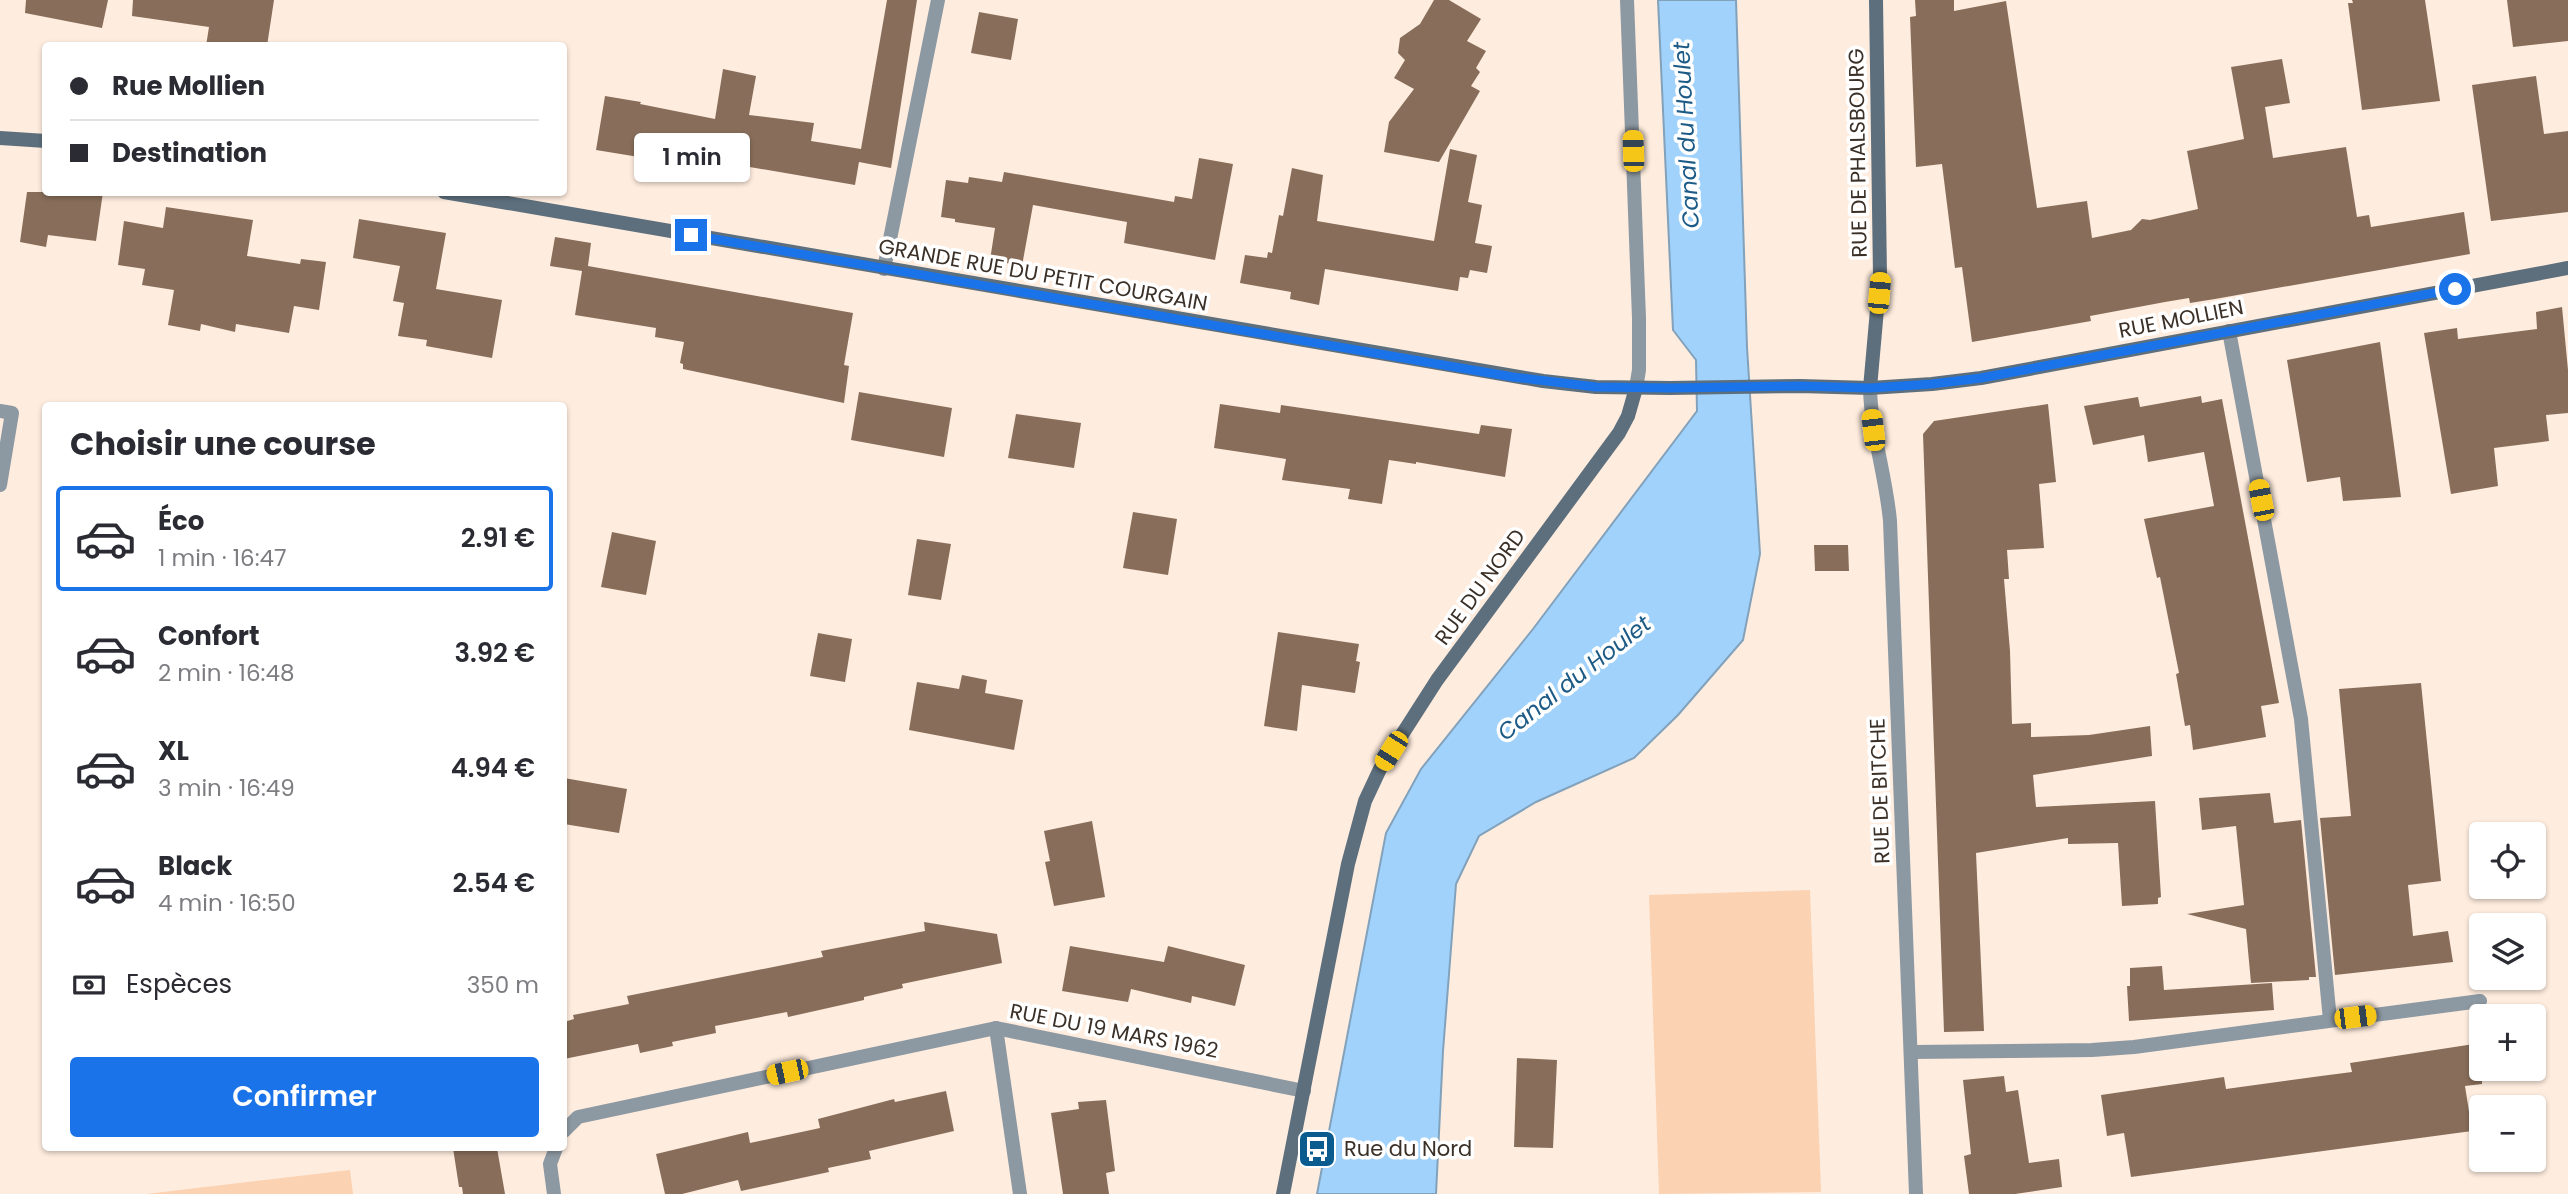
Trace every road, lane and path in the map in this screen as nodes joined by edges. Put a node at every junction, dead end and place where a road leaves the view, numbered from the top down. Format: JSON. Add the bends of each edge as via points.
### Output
{"nodes":[{"id":1,"x":938,"y":0,"type":"edge"},
{"id":2,"x":1627,"y":0,"type":"edge"},
{"id":3,"x":1876,"y":0,"type":"edge"},
{"id":4,"x":0,"y":138,"type":"edge"},
{"id":5,"x":42,"y":141,"type":"edge"},
{"id":6,"x":467,"y":196,"type":"edge"},
{"id":7,"x":2568,"y":268,"type":"edge"},
{"id":8,"x":884,"y":269,"type":"junction"},
{"id":9,"x":2229,"y":331,"type":"junction"},
{"id":10,"x":1636,"y":388,"type":"junction"},
{"id":11,"x":1689,"y":388,"type":"joint"},
{"id":12,"x":1870,"y":388,"type":"junction"},
{"id":13,"x":0,"y":411,"type":"edge"},
{"id":14,"x":0,"y":485,"type":"edge"},
{"id":15,"x":2480,"y":1001,"type":"dead end"},
{"id":16,"x":2330,"y":1020,"type":"junction"},
{"id":17,"x":996,"y":1028,"type":"junction"},
{"id":18,"x":1912,"y":1052,"type":"junction"},
{"id":19,"x":1304,"y":1091,"type":"junction"},
{"id":20,"x":567,"y":1128,"type":"edge"},
{"id":21,"x":555,"y":1151,"type":"edge"},
{"id":22,"x":554,"y":1194,"type":"edge"},
{"id":23,"x":1020,"y":1194,"type":"edge"},
{"id":24,"x":1283,"y":1194,"type":"edge"},
{"id":25,"x":1916,"y":1194,"type":"edge"}],
"edges":[{"from":1,"to":8,"type":"street"},
{"from":2,"to":10,"type":"street","name":"RUE DU NORD","via":[[1639,318]]},
{"from":3,"to":12,"type":"street","name":"RUE DE PHALSBOURG","via":[[1880,276]]},
{"from":4,"to":5,"type":"street"},
{"from":6,"to":8,"type":"street","name":"GRANDE RUE DU PETIT COURGAIN"},
{"from":7,"to":9,"type":"street","name":"RUE MOLLIEN"},
{"from":8,"to":10,"type":"street","name":"GRANDE RUE DU PETIT COURGAIN","via":[[1513,377]]},
{"from":9,"to":12,"type":"street","name":"RUE MOLLIEN","via":[[1981,378]]},
{"from":9,"to":16,"type":"street","via":[[2301,719]]},
{"from":10,"to":11,"type":"street","name":"GRANDE RUE DU PETIT COURGAIN"},
{"from":10,"to":19,"type":"street","name":"RUE DU NORD","via":[[1614,441],[1437,680],[1380,769],[1355,832]]},
{"from":11,"to":12,"type":"street","name":"RUE MOLLIEN"},
{"from":12,"to":18,"type":"street","name":"RUE DE BITCHE","via":[[1890,521]]},
{"from":13,"to":14,"type":"street","via":[[12,413]]},
{"from":15,"to":16,"type":"street"},
{"from":16,"to":18,"type":"street","via":[[2134,1047]]},
{"from":17,"to":19,"type":"street","name":"RUE DU 19 MARS 1962"},
{"from":17,"to":20,"type":"street","via":[[578,1117]]},
{"from":17,"to":23,"type":"street","name":"RUE DU 19 MARS 1962"},
{"from":18,"to":25,"type":"street","name":"RUE DE BITCHE"},
{"from":19,"to":24,"type":"street","name":"RUE DU NORD"},
{"from":21,"to":22,"type":"street","via":[[550,1164]]}]}
